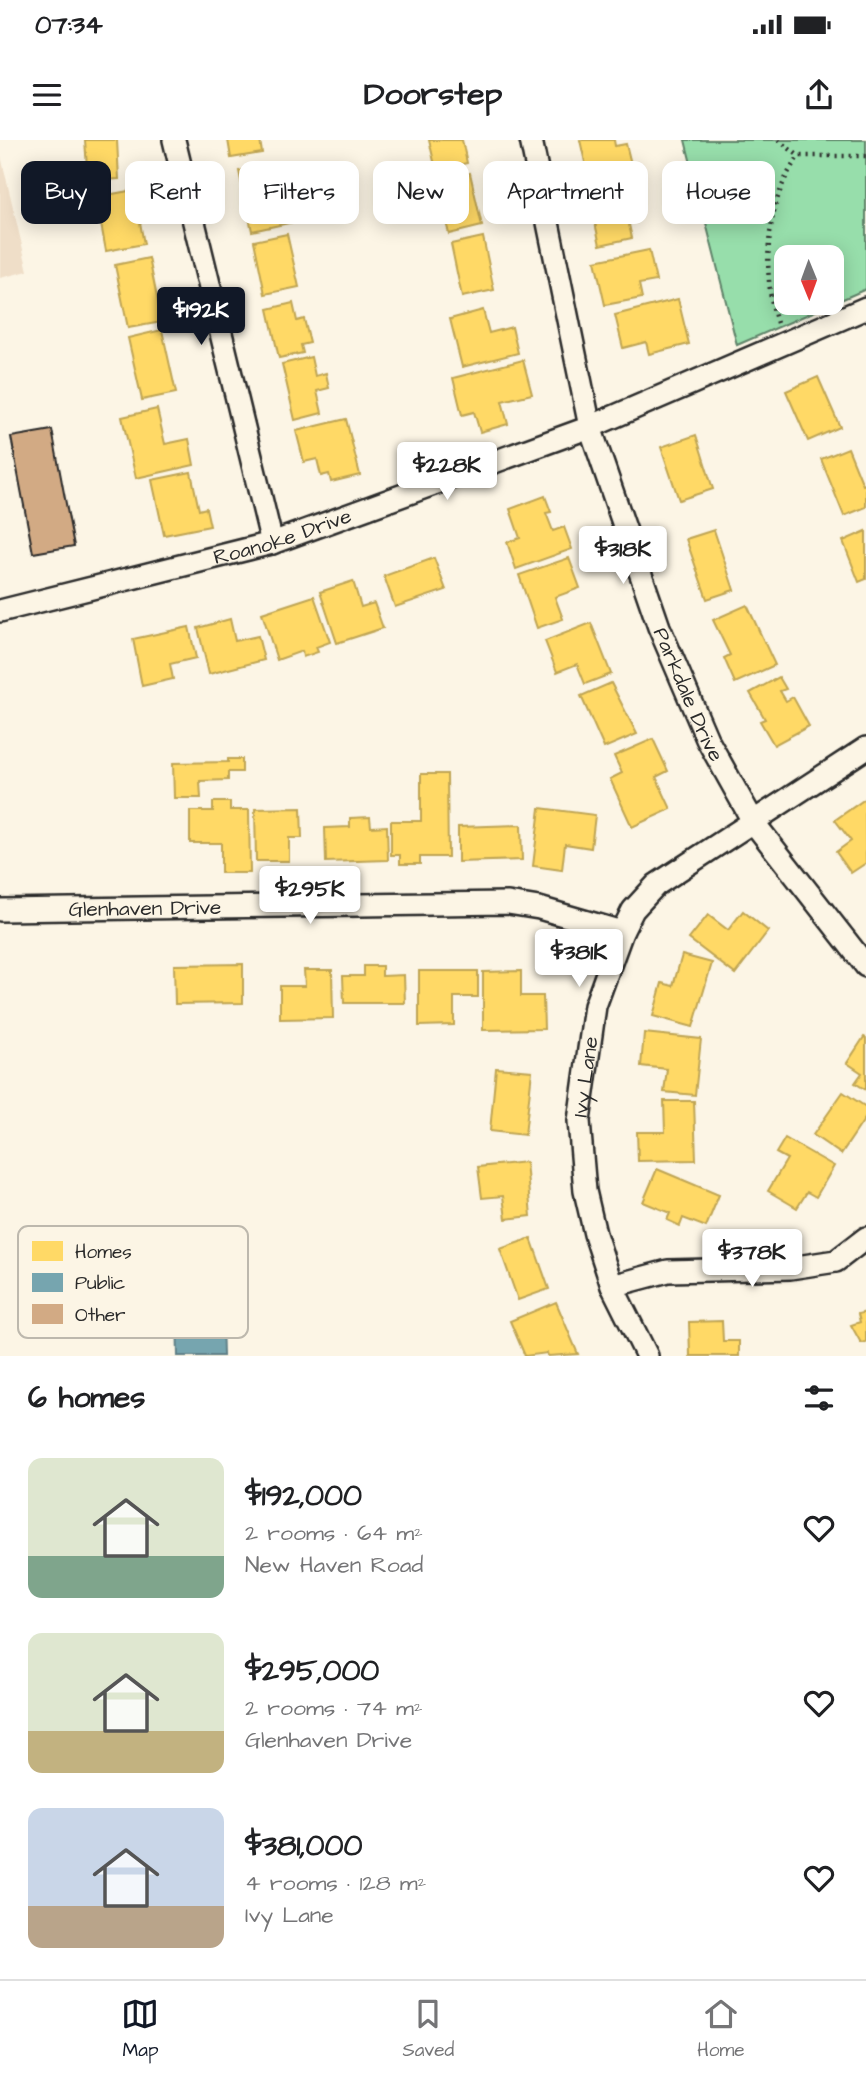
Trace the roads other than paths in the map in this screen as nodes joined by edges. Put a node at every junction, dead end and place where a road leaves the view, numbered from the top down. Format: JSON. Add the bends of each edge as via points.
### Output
{"nodes":[{"id":1,"x":174,"y":140,"type":"edge"},
{"id":2,"x":531,"y":140,"type":"edge"},
{"id":3,"x":864,"y":312,"type":"edge"},
{"id":4,"x":590,"y":427,"type":"junction"},
{"id":5,"x":272,"y":543,"type":"junction"},
{"id":6,"x":0,"y":611,"type":"edge"},
{"id":7,"x":866,"y":748,"type":"edge"},
{"id":8,"x":754,"y":822,"type":"junction"},
{"id":9,"x":0,"y":910,"type":"edge"},
{"id":10,"x":622,"y":932,"type":"junction"},
{"id":11,"x":866,"y":966,"type":"edge"},
{"id":12,"x":866,"y":1238,"type":"edge"},
{"id":13,"x":612,"y":1286,"type":"junction"},
{"id":14,"x":647,"y":1356,"type":"edge"}],
"edges":[{"from":1,"to":5,"type":"street"},
{"from":2,"to":4,"type":"street","name":"Parkdale Drive"},
{"from":3,"to":4,"type":"street","name":"Roanoke Drive"},
{"from":4,"to":5,"type":"street","name":"Roanoke Drive"},
{"from":4,"to":8,"type":"street","name":"Parkdale Drive","via":[[659,627],[707,739]]},
{"from":5,"to":6,"type":"street","name":"Roanoke Drive"},
{"from":7,"to":8,"type":"street","name":"Ivy Lane"},
{"from":8,"to":10,"type":"street","name":"Ivy Lane","via":[[656,885],[633,910]]},
{"from":8,"to":11,"type":"street","name":"Parkdale Drive"},
{"from":9,"to":10,"type":"street","name":"Glenhaven Drive","via":[[508,903]]},
{"from":10,"to":13,"type":"street","name":"Ivy Lane","via":[[595,1006],[579,1121],[586,1191]]},
{"from":12,"to":13,"type":"street","via":[[836,1261],[790,1268],[668,1270]]},
{"from":13,"to":14,"type":"street","name":"Ivy Lane"}]}
